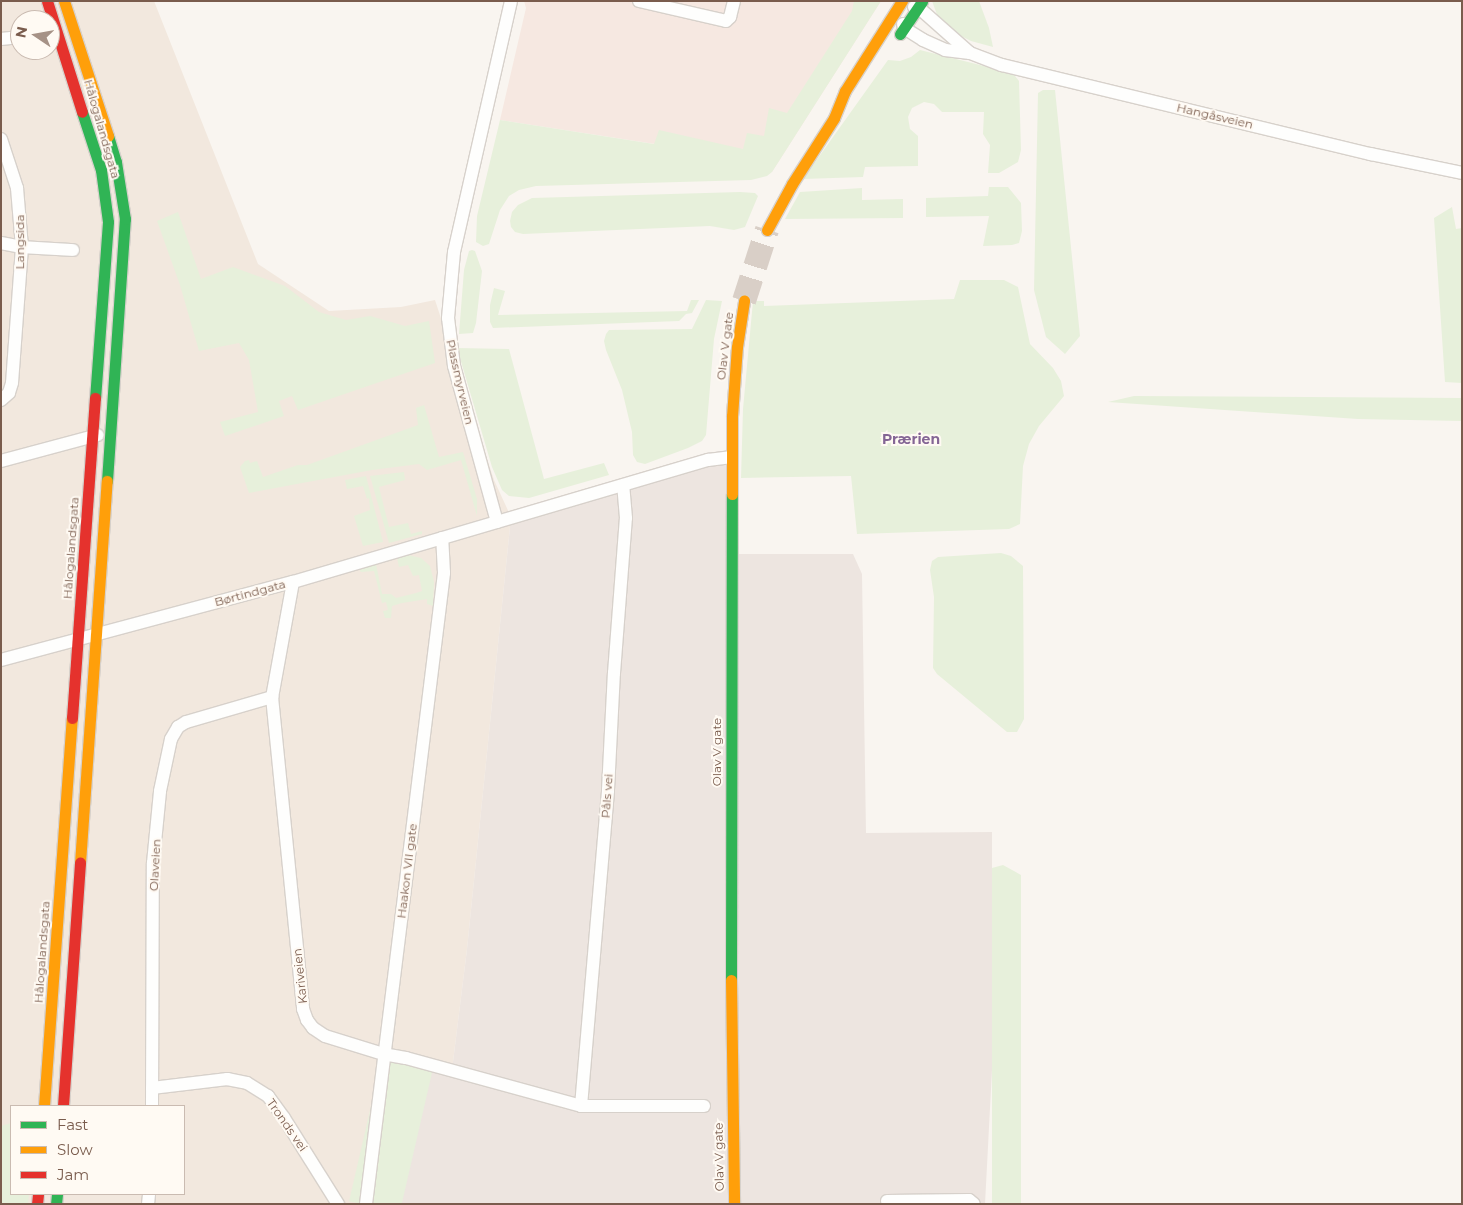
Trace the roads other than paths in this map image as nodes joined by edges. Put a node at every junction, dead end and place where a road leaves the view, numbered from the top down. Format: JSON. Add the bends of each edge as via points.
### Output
{"nodes":[{"id":1,"x":47,"y":1,"type":"edge"},
{"id":2,"x":64,"y":1,"type":"edge"},
{"id":3,"x":511,"y":1,"type":"edge"},
{"id":4,"x":639,"y":1,"type":"edge"},
{"id":5,"x":734,"y":1,"type":"edge"},
{"id":6,"x":900,"y":4,"type":"edge"},
{"id":7,"x":920,"y":4,"type":"edge"},
{"id":8,"x":904,"y":28,"type":"junction"},
{"id":9,"x":893,"y":44,"type":"dead end"},
{"id":10,"x":970,"y":53,"type":"junction"},
{"id":11,"x":855,"y":98,"type":"dead end"},
{"id":12,"x":834,"y":118,"type":"junction"},
{"id":13,"x":1,"y":139,"type":"edge"},
{"id":14,"x":1462,"y":173,"type":"edge"},
{"id":15,"x":767,"y":230,"type":"tunnel mouth"},
{"id":16,"x":1,"y":243,"type":"edge"},
{"id":17,"x":22,"y":247,"type":"junction"},
{"id":18,"x":73,"y":250,"type":"dead end"},
{"id":19,"x":744,"y":301,"type":"tunnel mouth"},
{"id":20,"x":7,"y":348,"type":"edge"},
{"id":21,"x":1,"y":400,"type":"edge"},
{"id":22,"x":110,"y":432,"type":"junction"},
{"id":23,"x":93,"y":437,"type":"junction"},
{"id":24,"x":732,"y":457,"type":"junction"},
{"id":25,"x":1,"y":460,"type":"edge"},
{"id":26,"x":623,"y":485,"type":"junction"},
{"id":27,"x":497,"y":522,"type":"junction"},
{"id":28,"x":442,"y":538,"type":"junction"},
{"id":29,"x":293,"y":582,"type":"junction"},
{"id":30,"x":96,"y":633,"type":"junction"},
{"id":31,"x":78,"y":639,"type":"junction"},
{"id":32,"x":1,"y":660,"type":"edge"},
{"id":33,"x":272,"y":696,"type":"junction"},
{"id":34,"x":383,"y":1054,"type":"junction"},
{"id":35,"x":152,"y":1088,"type":"junction"},
{"id":36,"x":44,"y":1105,"type":"edge"},
{"id":37,"x":63,"y":1105,"type":"edge"},
{"id":38,"x":152,"y":1105,"type":"edge"},
{"id":39,"x":581,"y":1106,"type":"junction"},
{"id":40,"x":704,"y":1106,"type":"dead end"},
{"id":41,"x":887,"y":1201,"type":"dead end"},
{"id":42,"x":338,"y":1204,"type":"edge"},
{"id":43,"x":366,"y":1204,"type":"edge"},
{"id":44,"x":734,"y":1204,"type":"edge"},
{"id":45,"x":974,"y":1204,"type":"edge"}],
"edges":[{"from":1,"to":23,"type":"main road","name":"Hålogalandsgata","via":[[97,156],[108,207]]},
{"from":2,"to":22,"type":"main road","name":"Hålogalandsgata","via":[[116,162],[124,206]]},
{"from":3,"to":27,"type":"street","name":"Plassmyrveien","via":[[454,252],[448,318],[454,366]]},
{"from":4,"to":5,"type":"street","via":[[726,22]]},
{"from":6,"to":7,"type":"street"},
{"from":6,"to":8,"type":"street"},
{"from":6,"to":12,"type":"main road","via":[[845,91]]},
{"from":7,"to":8,"type":"main road"},
{"from":7,"to":10,"type":"street"},
{"from":8,"to":9,"type":"main road"},
{"from":8,"to":10,"type":"street","via":[[945,50]]},
{"from":10,"to":14,"type":"street","name":"Hangåsveien","via":[[1002,65]]},
{"from":11,"to":12,"type":"main road"},
{"from":12,"to":15,"type":"main road"},
{"from":13,"to":17,"type":"street","name":"Langsida","via":[[17,188]]},
{"from":16,"to":17,"type":"street"},
{"from":17,"to":18,"type":"street"},
{"from":17,"to":20,"type":"street","name":"Langsida"},
{"from":19,"to":24,"type":"main road","name":"Olav V gate","via":[[734,383]]},
{"from":20,"to":21,"type":"street","name":"Langsida","via":[[12,383],[9,393]]},
{"from":22,"to":23,"type":"street"},
{"from":22,"to":30,"type":"main road","name":"Hålogalandsgata"},
{"from":23,"to":25,"type":"street"},
{"from":23,"to":31,"type":"main road","name":"Hålogalandsgata"},
{"from":24,"to":26,"type":"street","via":[[708,460]]},
{"from":24,"to":44,"type":"main road","name":"Olav V gate","via":[[730,908]]},
{"from":26,"to":27,"type":"street"},
{"from":26,"to":39,"type":"street","name":"Påls vei","via":[[626,518],[608,790]]},
{"from":27,"to":28,"type":"street","name":"Børtindgata"},
{"from":28,"to":29,"type":"street","name":"Børtindgata"},
{"from":28,"to":34,"type":"street","name":"Haakon VII gate","via":[[443,582]]},
{"from":29,"to":30,"type":"street","name":"Børtindgata"},
{"from":29,"to":33,"type":"street","name":"Kariveien"},
{"from":30,"to":31,"type":"street","name":"Børtindgata"},
{"from":30,"to":37,"type":"main road","name":"Hålogalandsgata"},
{"from":31,"to":32,"type":"street","name":"Børtindgata"},
{"from":31,"to":36,"type":"main road","name":"Hålogalandsgata"},
{"from":33,"to":34,"type":"street","name":"Kariveien","via":[[306,1020],[325,1036]]},
{"from":33,"to":35,"type":"street","name":"Olaveien","via":[[186,722],[171,739],[160,791],[154,863]]},
{"from":34,"to":39,"type":"street","name":"Kariveien"},
{"from":34,"to":43,"type":"street","name":"Haakon VII gate"},
{"from":35,"to":38,"type":"street","name":"Olaveien"},
{"from":35,"to":42,"type":"street","name":"Tronds vei","via":[[227,1079],[247,1083],[268,1096]]},
{"from":39,"to":40,"type":"street","name":"Kariveien"},
{"from":41,"to":45,"type":"street","via":[[969,1200]]}]}
